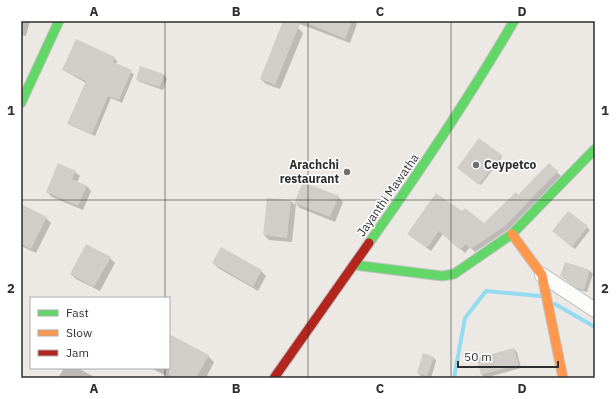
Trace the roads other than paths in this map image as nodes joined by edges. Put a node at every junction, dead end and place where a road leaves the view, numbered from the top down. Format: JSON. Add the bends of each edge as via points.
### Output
{"nodes":[{"id":1,"x":59,"y":21,"type":"edge"},
{"id":2,"x":514,"y":21,"type":"edge"},
{"id":3,"x":21,"y":103,"type":"edge"},
{"id":4,"x":595,"y":149,"type":"edge"},
{"id":5,"x":512,"y":234,"type":"junction"},
{"id":6,"x":354,"y":265,"type":"junction"},
{"id":7,"x":542,"y":275,"type":"junction"},
{"id":8,"x":595,"y":310,"type":"edge"},
{"id":9,"x":274,"y":378,"type":"edge"},
{"id":10,"x":563,"y":378,"type":"edge"}],
"edges":[{"from":1,"to":3,"type":"main road"},
{"from":2,"to":6,"type":"main road","name":"Jayanthi Mawatha","via":[[429,158]]},
{"from":4,"to":5,"type":"main road"},
{"from":5,"to":6,"type":"main road","via":[[454,274],[442,276]]},
{"from":5,"to":7,"type":"main road"},
{"from":6,"to":9,"type":"main road","name":"Jayanthi Mawatha"},
{"from":7,"to":8,"type":"street"},
{"from":7,"to":10,"type":"main road"}]}
